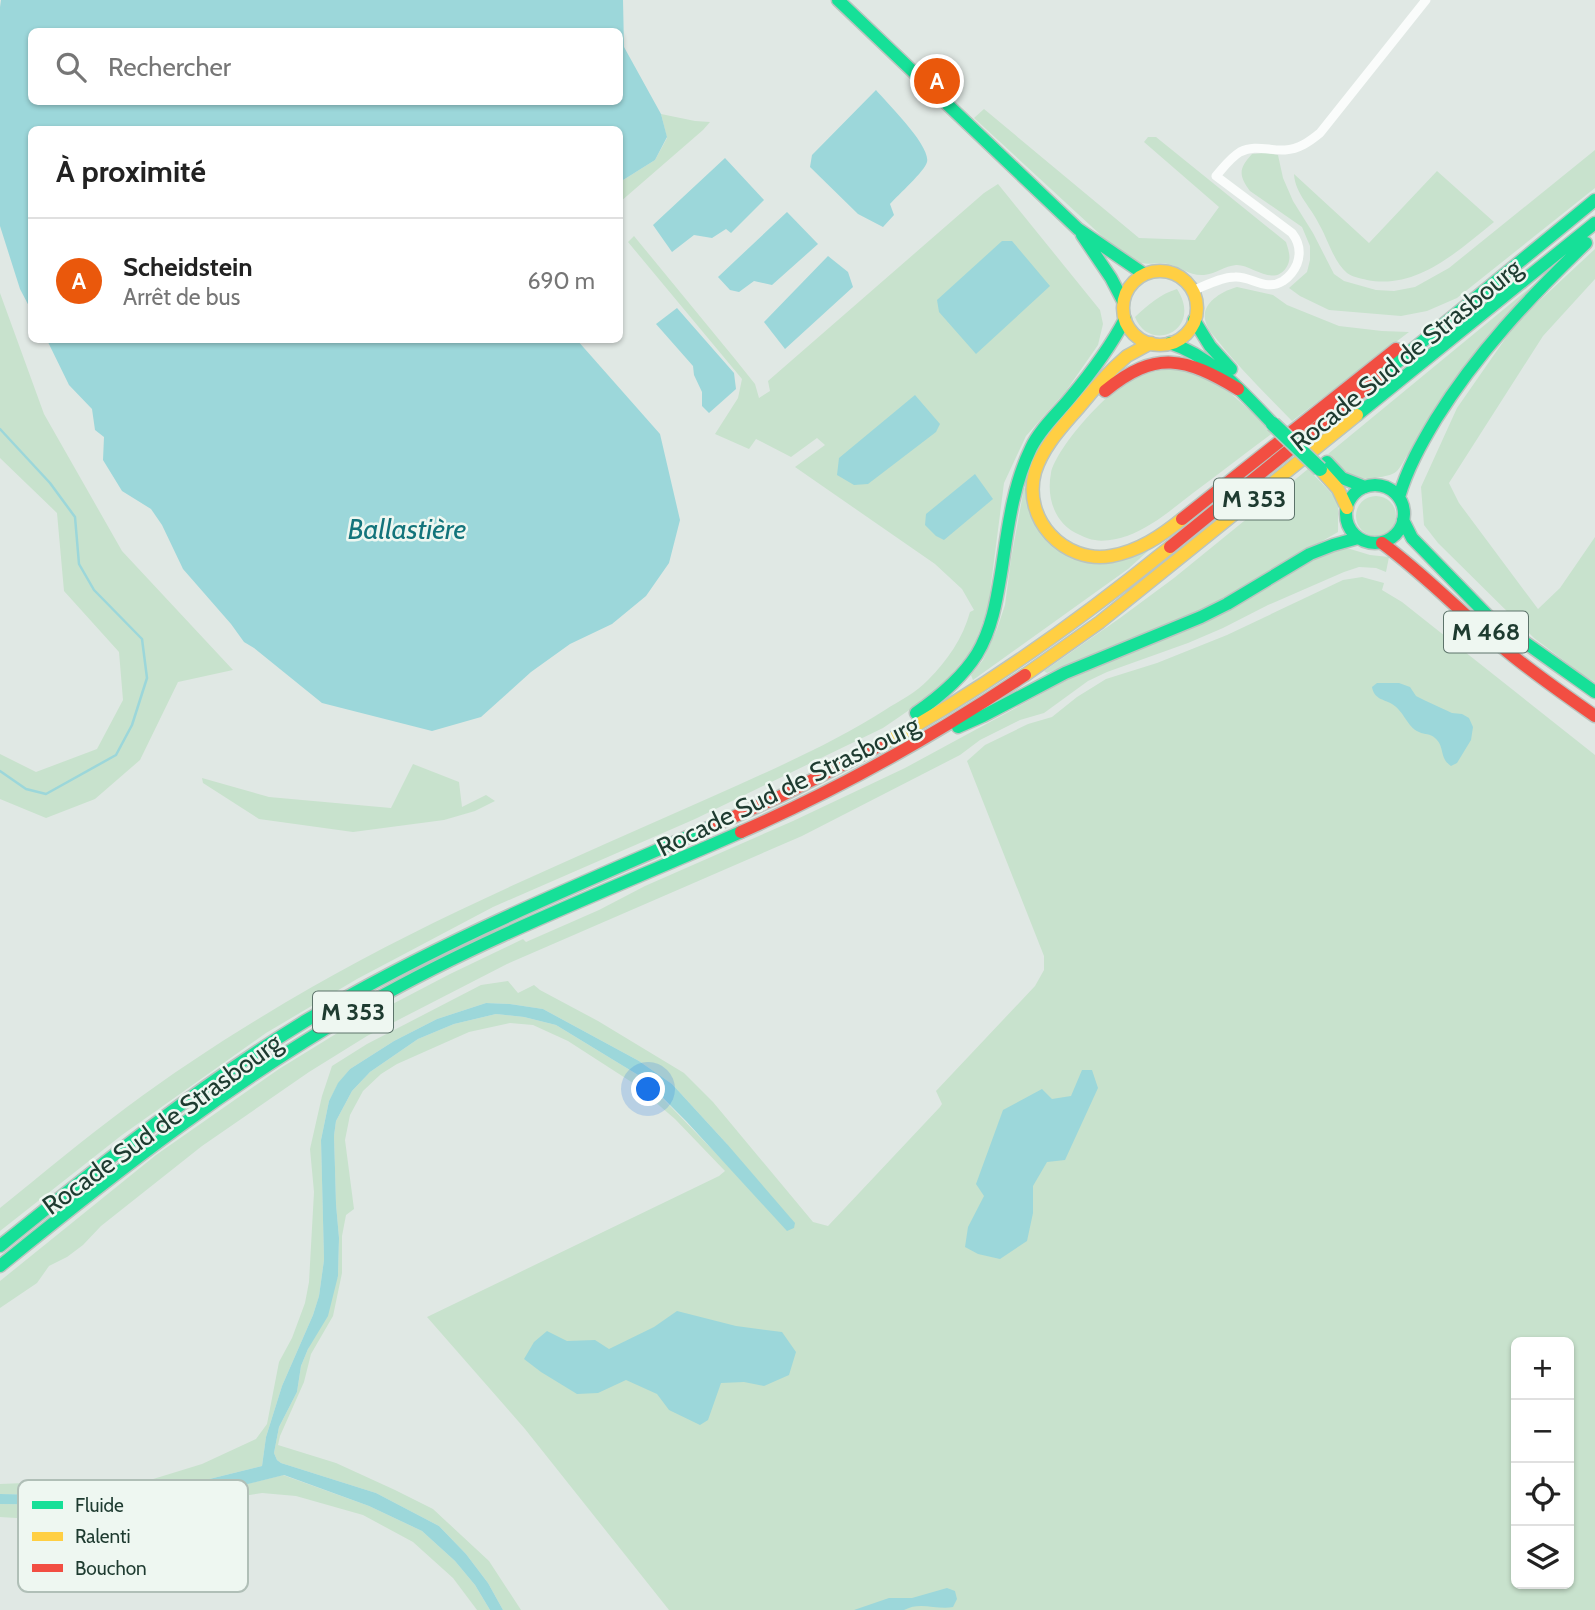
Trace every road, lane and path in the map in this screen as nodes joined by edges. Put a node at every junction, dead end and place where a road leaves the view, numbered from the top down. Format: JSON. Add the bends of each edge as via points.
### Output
{"nodes":[{"id":1,"x":838,"y":0,"type":"edge"},
{"id":2,"x":1426,"y":0,"type":"edge"},
{"id":3,"x":1595,"y":200,"type":"edge"},
{"id":4,"x":1595,"y":223,"type":"edge"},
{"id":5,"x":1078,"y":229,"type":"junction"},
{"id":6,"x":1595,"y":234,"type":"edge"},
{"id":7,"x":1144,"y":274,"type":"junction"},
{"id":8,"x":1494,"y":281,"type":"junction"},
{"id":9,"x":1192,"y":291,"type":"junction"},
{"id":10,"x":1123,"y":301,"type":"junction"},
{"id":11,"x":1125,"y":319,"type":"junction"},
{"id":12,"x":1194,"y":320,"type":"junction"},
{"id":13,"x":1151,"y":343,"type":"junction"},
{"id":14,"x":1170,"y":343,"type":"junction"},
{"id":15,"x":1238,"y":390,"type":"junction"},
{"id":16,"x":1277,"y":420,"type":"junction"},
{"id":17,"x":1276,"y":445,"type":"junction"},
{"id":18,"x":1323,"y":465,"type":"junction"},
{"id":19,"x":1364,"y":487,"type":"junction"},
{"id":20,"x":1399,"y":498,"type":"junction"},
{"id":21,"x":1347,"y":508,"type":"junction"},
{"id":22,"x":1404,"y":520,"type":"junction"},
{"id":23,"x":1358,"y":538,"type":"junction"},
{"id":24,"x":1382,"y":543,"type":"junction"},
{"id":25,"x":1595,"y":692,"type":"edge"},
{"id":26,"x":1595,"y":716,"type":"edge"},
{"id":27,"x":898,"y":754,"type":"junction"},
{"id":28,"x":845,"y":764,"type":"junction"},
{"id":29,"x":0,"y":1246,"type":"edge"},
{"id":30,"x":0,"y":1266,"type":"edge"}],
"edges":[{"from":1,"to":5,"type":"main road"},
{"from":2,"to":9,"type":"street","via":[[1320,133],[1298,147],[1242,151],[1216,176],[1292,233],[1299,250],[1294,271],[1277,285],[1232,276]]},
{"from":3,"to":8,"type":"main road","name":"Rocade Sud de Strasbourg","number":"M 353"},
{"from":4,"to":27,"type":"main road","name":"Rocade Sud de Strasbourg","number":"M 353","via":[[1100,622],[1015,682]]},
{"from":5,"to":7,"type":"main road"},
{"from":5,"to":10,"type":"main road"},
{"from":6,"to":20,"type":"main road","via":[[1548,278],[1467,371],[1423,440]]},
{"from":7,"to":9,"type":"main road","via":[[1172,273]]},
{"from":7,"to":10,"type":"main road"},
{"from":8,"to":17,"type":"main road","via":[[1433,321]]},
{"from":8,"to":28,"type":"main road","name":"Rocade Sud de Strasbourg","number":"M 353","via":[[1109,596],[971,692]]},
{"from":9,"to":12,"type":"main road"},
{"from":10,"to":11,"type":"main road"},
{"from":11,"to":13,"type":"main road","via":[[1135,335]]},
{"from":11,"to":28,"type":"main road","via":[[1097,367],[1032,445],[1012,505],[994,611],[975,656],[940,696]]},
{"from":12,"to":14,"type":"main road","via":[[1185,335]]},
{"from":12,"to":16,"type":"main road","via":[[1215,354]]},
{"from":13,"to":14,"type":"main road"},
{"from":13,"to":17,"type":"main road","via":[[1113,370],[1052,438],[1038,464],[1032,486],[1035,514],[1055,540],[1074,551],[1102,557],[1139,548]]},
{"from":14,"to":15,"type":"main road","via":[[1202,357]]},
{"from":15,"to":16,"type":"main road"},
{"from":15,"to":17,"type":"main road","via":[[1184,363],[1143,366],[1114,382],[1052,454],[1042,485],[1051,523],[1073,542],[1084,545],[1111,547],[1129,542]]},
{"from":16,"to":18,"type":"main road"},
{"from":18,"to":19,"type":"main road"},
{"from":18,"to":21,"type":"main road"},
{"from":19,"to":20,"type":"main road","via":[[1383,486]]},
{"from":19,"to":21,"type":"main road"},
{"from":20,"to":22,"type":"main road"},
{"from":21,"to":23,"type":"main road","via":[[1348,524]]},
{"from":22,"to":24,"type":"main road"},
{"from":22,"to":25,"type":"main road","number":"M 468","via":[[1412,538],[1489,617]]},
{"from":23,"to":24,"type":"main road"},
{"from":23,"to":27,"type":"main road","via":[[1310,554],[1201,617],[1065,673]]},
{"from":24,"to":26,"type":"main road","number":"M 468","via":[[1507,651]]},
{"from":27,"to":30,"type":"main road","name":"Rocade Sud de Strasbourg","number":"M 353","via":[[748,829],[498,938],[373,1000],[193,1114]]},
{"from":28,"to":29,"type":"main road","name":"Rocade Sud de Strasbourg","number":"M 353","via":[[439,948],[363,988],[229,1070]]}]}
